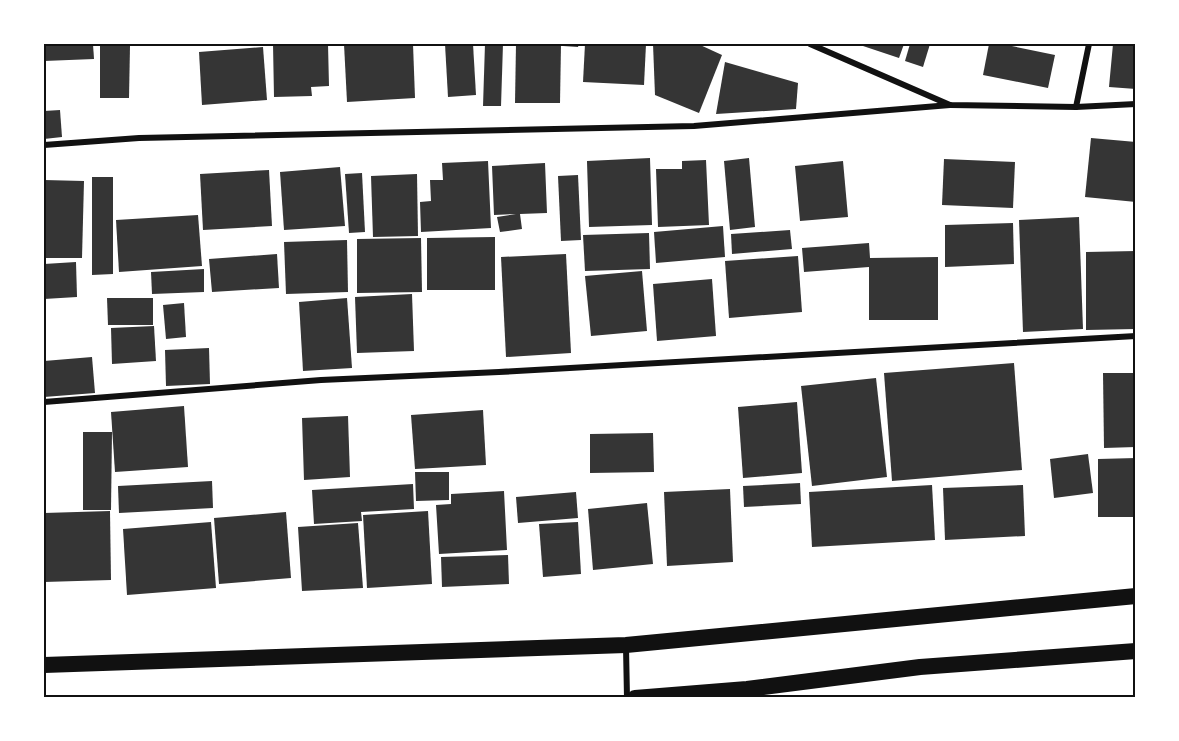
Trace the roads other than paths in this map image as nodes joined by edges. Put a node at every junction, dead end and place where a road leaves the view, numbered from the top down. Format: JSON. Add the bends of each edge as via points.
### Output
{"nodes":[{"id":1,"x":810,"y":44,"type":"edge"},
{"id":2,"x":1089,"y":44,"type":"edge"},
{"id":3,"x":1136,"y":104,"type":"edge"},
{"id":4,"x":950,"y":105,"type":"junction"},
{"id":5,"x":1076,"y":107,"type":"junction"},
{"id":6,"x":44,"y":145,"type":"edge"},
{"id":7,"x":1136,"y":336,"type":"edge"},
{"id":8,"x":44,"y":402,"type":"edge"},
{"id":9,"x":1136,"y":596,"type":"edge"},
{"id":10,"x":626,"y":645,"type":"junction"},
{"id":11,"x":1136,"y":651,"type":"edge"},
{"id":12,"x":44,"y":665,"type":"edge"},
{"id":13,"x":750,"y":693,"type":"edge"},
{"id":14,"x":627,"y":698,"type":"edge"},
{"id":15,"x":634,"y":698,"type":"edge"}],
"edges":[{"from":1,"to":4,"type":"street"},
{"from":2,"to":5,"type":"street"},
{"from":3,"to":5,"type":"street"},
{"from":4,"to":5,"type":"street"},
{"from":4,"to":6,"type":"street","via":[[694,126],[139,138]]},
{"from":7,"to":8,"type":"street","via":[[321,380]]},
{"from":9,"to":10,"type":"highway"},
{"from":10,"to":12,"type":"highway"},
{"from":10,"to":14,"type":"street"},
{"from":11,"to":13,"type":"highway","via":[[920,667]]},
{"from":13,"to":15,"type":"highway"}]}
